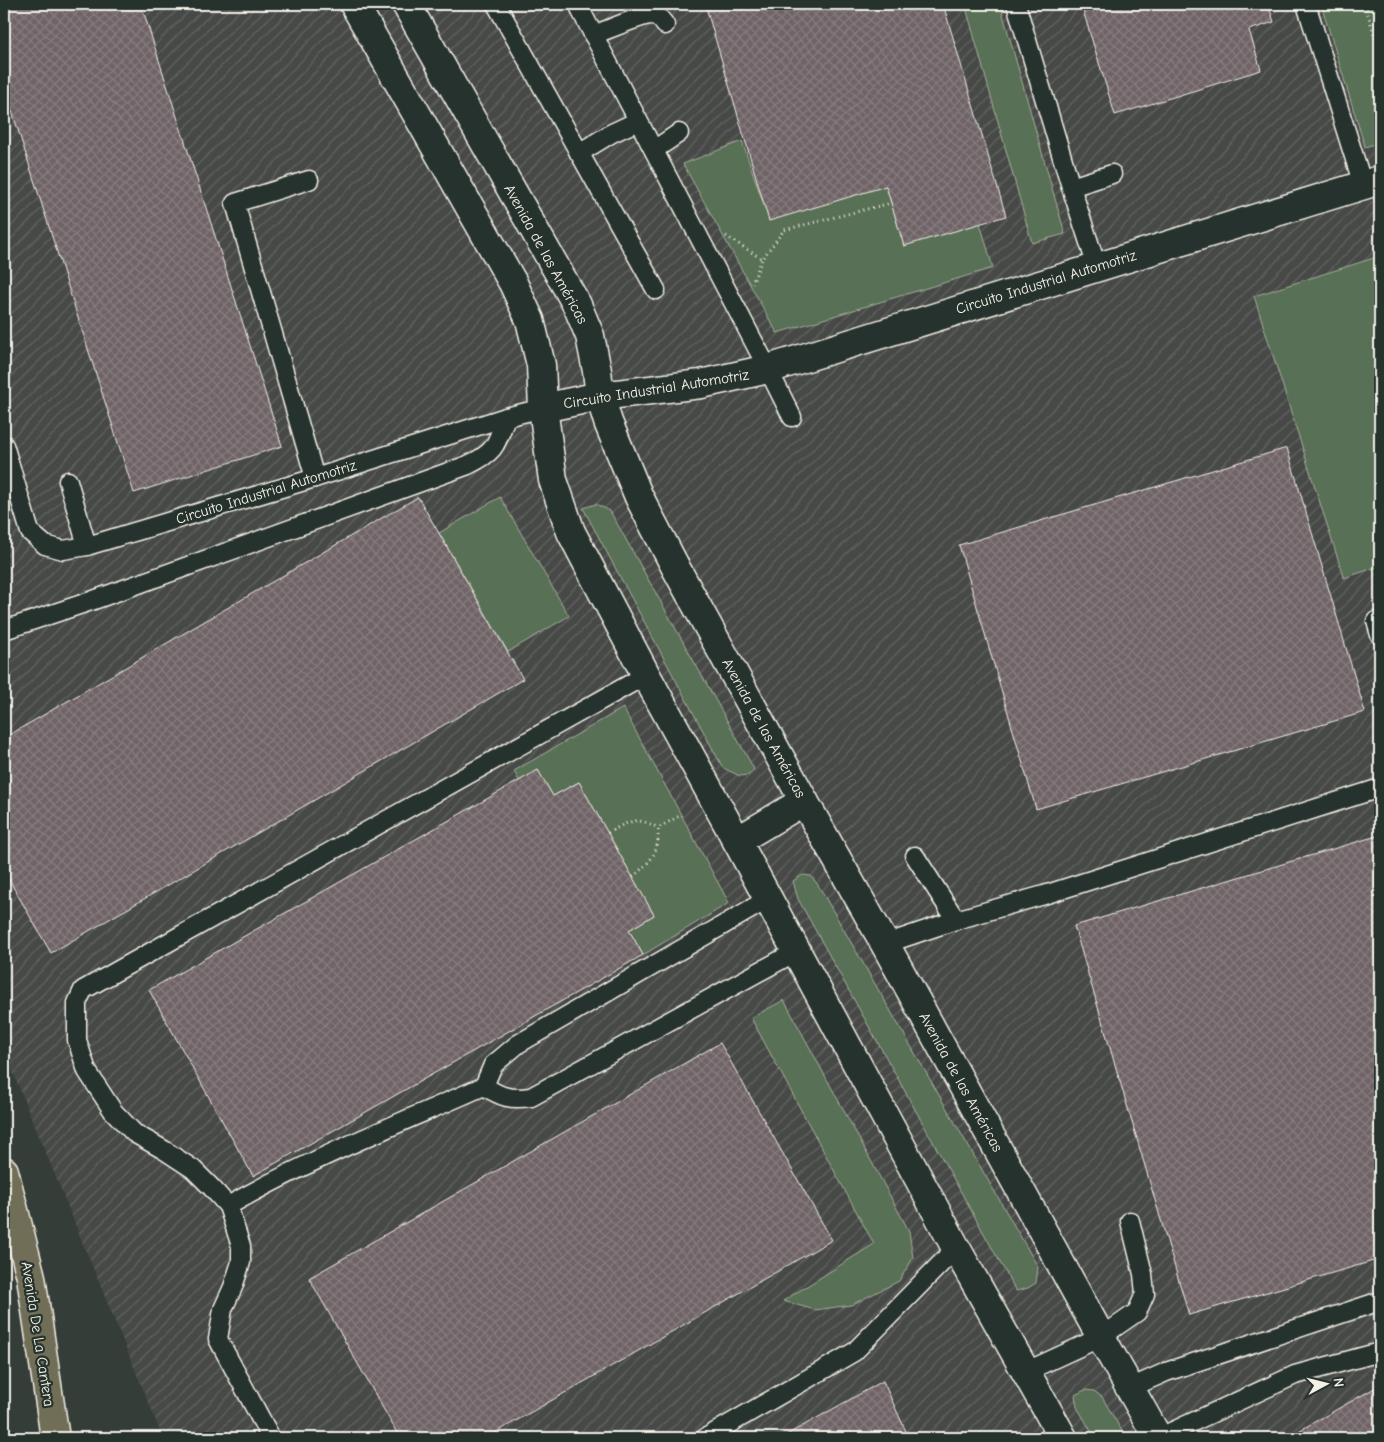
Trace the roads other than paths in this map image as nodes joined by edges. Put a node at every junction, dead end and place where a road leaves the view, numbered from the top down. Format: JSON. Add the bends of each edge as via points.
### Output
{"nodes":[{"id":1,"x":354,"y":4,"type":"edge"},
{"id":2,"x":406,"y":4,"type":"edge"},
{"id":3,"x":496,"y":4,"type":"edge"},
{"id":4,"x":579,"y":4,"type":"edge"},
{"id":5,"x":1016,"y":4,"type":"edge"},
{"id":6,"x":1306,"y":4,"type":"edge"},
{"id":7,"x":665,"y":25,"type":"dead end"},
{"id":8,"x":593,"y":35,"type":"junction"},
{"id":9,"x":638,"y":121,"type":"junction"},
{"id":10,"x":680,"y":133,"type":"dead end"},
{"id":11,"x":654,"y":150,"type":"junction"},
{"id":12,"x":579,"y":153,"type":"junction"},
{"id":13,"x":1112,"y":174,"type":"dead end"},
{"id":14,"x":309,"y":180,"type":"dead end"},
{"id":15,"x":1372,"y":183,"type":"edge"},
{"id":16,"x":1071,"y":187,"type":"junction"},
{"id":17,"x":1097,"y":267,"type":"junction"},
{"id":18,"x":656,"y":290,"type":"dead end"},
{"id":19,"x":768,"y":369,"type":"junction"},
{"id":20,"x":600,"y":396,"type":"junction"},
{"id":21,"x":543,"y":408,"type":"junction"},
{"id":22,"x":506,"y":417,"type":"junction"},
{"id":23,"x":792,"y":417,"type":"dead end"},
{"id":24,"x":4,"y":445,"type":"edge"},
{"id":25,"x":315,"y":478,"type":"junction"},
{"id":26,"x":68,"y":481,"type":"dead end"},
{"id":27,"x":88,"y":546,"type":"junction"},
{"id":28,"x":4,"y":630,"type":"edge"},
{"id":29,"x":646,"y":675,"type":"junction"},
{"id":30,"x":1380,"y":788,"type":"edge"},
{"id":31,"x":804,"y":801,"type":"junction"},
{"id":32,"x":737,"y":841,"type":"junction"},
{"id":33,"x":915,"y":856,"type":"dead end"},
{"id":34,"x":768,"y":899,"type":"junction"},
{"id":35,"x":956,"y":920,"type":"junction"},
{"id":36,"x":885,"y":944,"type":"junction"},
{"id":37,"x":797,"y":951,"type":"junction"},
{"id":38,"x":484,"y":1086,"type":"junction"},
{"id":39,"x":4,"y":1171,"type":"edge"},
{"id":40,"x":228,"y":1206,"type":"junction"},
{"id":41,"x":1130,"y":1221,"type":"dead end"},
{"id":42,"x":956,"y":1248,"type":"junction"},
{"id":43,"x":1380,"y":1301,"type":"edge"},
{"id":44,"x":1100,"y":1337,"type":"junction"},
{"id":45,"x":1380,"y":1352,"type":"edge"},
{"id":46,"x":1025,"y":1372,"type":"junction"},
{"id":47,"x":1130,"y":1388,"type":"junction"},
{"id":48,"x":55,"y":1438,"type":"edge"},
{"id":49,"x":271,"y":1438,"type":"edge"},
{"id":50,"x":705,"y":1438,"type":"edge"},
{"id":51,"x":1063,"y":1438,"type":"edge"},
{"id":52,"x":1158,"y":1438,"type":"edge"}],
"edges":[{"from":1,"to":21,"type":"main road","via":[[520,298],[530,320],[541,365]]},
{"from":2,"to":20,"type":"main road","name":"Avenida de las Américas","via":[[578,305],[590,336]]},
{"from":3,"to":12,"type":"lane"},
{"from":4,"to":8,"type":"lane"},
{"from":5,"to":16,"type":"lane"},
{"from":6,"to":15,"type":"lane"},
{"from":7,"to":8,"type":"lane","via":[[653,15],[644,16]]},
{"from":8,"to":9,"type":"lane"},
{"from":9,"to":11,"type":"lane"},
{"from":9,"to":12,"type":"lane"},
{"from":10,"to":11,"type":"lane"},
{"from":11,"to":19,"type":"lane"},
{"from":12,"to":18,"type":"lane"},
{"from":13,"to":16,"type":"lane"},
{"from":14,"to":25,"type":"lane","via":[[235,203]]},
{"from":15,"to":17,"type":"main road","name":"Circuito Industrial Automotriz"},
{"from":16,"to":17,"type":"lane"},
{"from":17,"to":19,"type":"main road","name":"Circuito Industrial Automotriz"},
{"from":19,"to":20,"type":"main road","name":"Circuito Industrial Automotriz","via":[[702,384]]},
{"from":19,"to":23,"type":"lane"},
{"from":20,"to":21,"type":"main road","name":"Circuito Industrial Automotriz"},
{"from":20,"to":31,"type":"main road","name":"Avenida de las Américas","via":[[643,505]]},
{"from":21,"to":22,"type":"lane","name":"Circuito Industrial Automotriz"},
{"from":21,"to":29,"type":"main road","via":[[553,480],[571,532]]},
{"from":22,"to":25,"type":"lane","name":"Circuito Industrial Automotriz"},
{"from":22,"to":28,"type":"lane","via":[[496,444],[485,457],[468,465]]},
{"from":24,"to":27,"type":"lane","name":"Circuito Industrial Automotriz","via":[[30,532],[45,545],[63,550]]},
{"from":25,"to":27,"type":"lane","name":"Circuito Industrial Automotriz"},
{"from":26,"to":27,"type":"lane"},
{"from":29,"to":32,"type":"main road"},
{"from":29,"to":40,"type":"lane","via":[[83,990],[77,1003],[77,1040],[87,1071],[113,1111],[134,1133],[192,1169]]},
{"from":30,"to":35,"type":"lane"},
{"from":31,"to":32,"type":"main road"},
{"from":31,"to":36,"type":"main road","name":"Avenida de las Américas"},
{"from":32,"to":34,"type":"main road"},
{"from":33,"to":35,"type":"lane"},
{"from":34,"to":37,"type":"main road"},
{"from":34,"to":38,"type":"lane","via":[[518,1044],[493,1065]]},
{"from":35,"to":36,"type":"lane"},
{"from":36,"to":44,"type":"main road","name":"Avenida de las Américas"},
{"from":37,"to":38,"type":"lane","via":[[530,1097],[510,1099]]},
{"from":37,"to":42,"type":"main road"},
{"from":38,"to":40,"type":"lane","via":[[300,1167]]},
{"from":39,"to":48,"type":"main road","name":"Avenida De La Cantera","via":[[31,1278]]},
{"from":40,"to":49,"type":"lane","via":[[241,1246],[241,1262],[223,1309],[218,1339]]},
{"from":41,"to":44,"type":"lane","via":[[1145,1294],[1137,1312]]},
{"from":42,"to":46,"type":"main road"},
{"from":42,"to":50,"type":"lane","via":[[854,1352]]},
{"from":43,"to":47,"type":"lane","via":[[1166,1372]]},
{"from":44,"to":46,"type":"lane"},
{"from":44,"to":47,"type":"main road","name":"Avenida de las Américas"},
{"from":45,"to":52,"type":"lane","via":[[1295,1375]]},
{"from":46,"to":51,"type":"main road"},
{"from":47,"to":52,"type":"main road","name":"Avenida de las Américas"}]}
